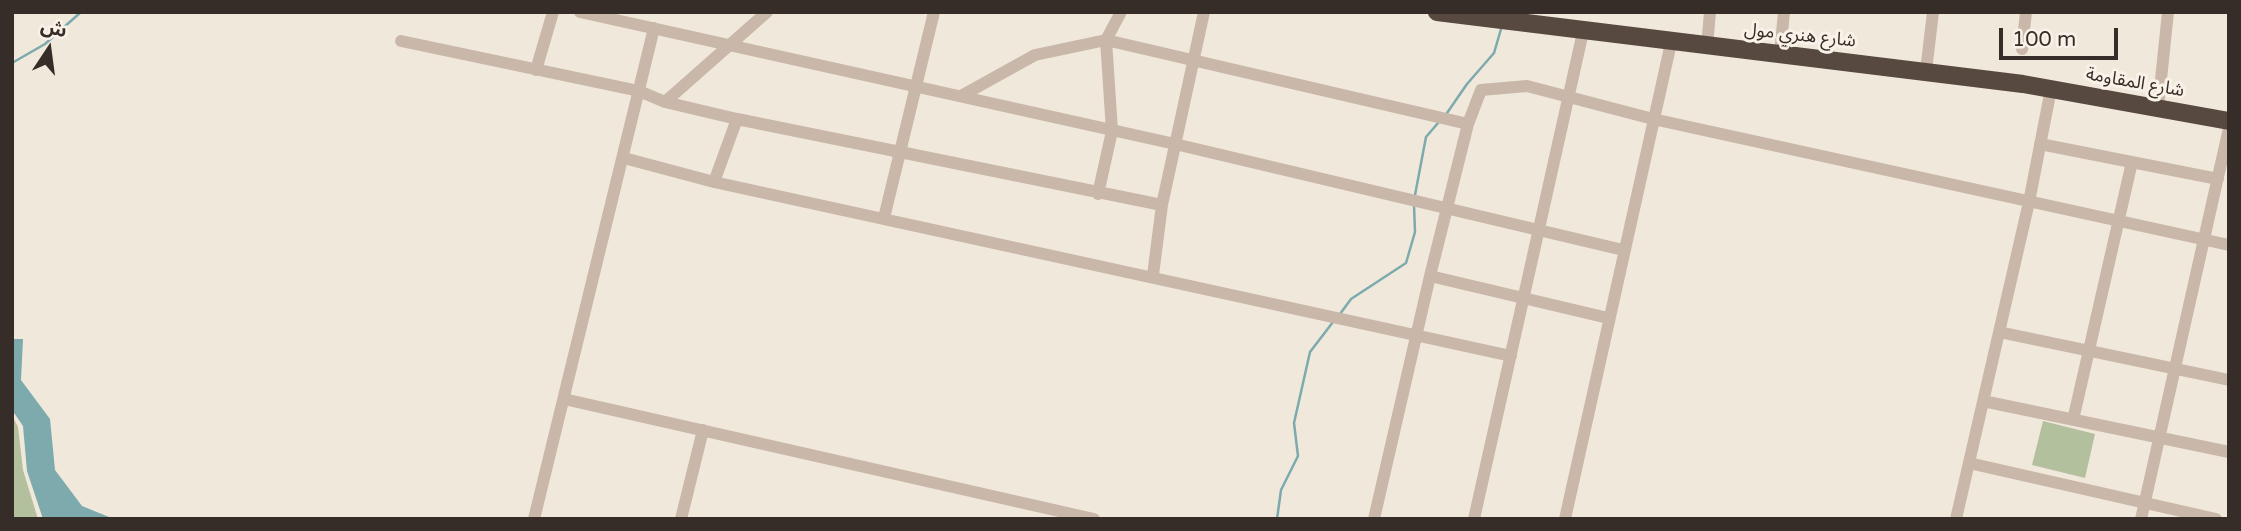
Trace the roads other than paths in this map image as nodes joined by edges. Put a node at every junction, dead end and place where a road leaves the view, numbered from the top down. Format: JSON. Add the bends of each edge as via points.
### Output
{"nodes":[{"id":1,"x":552,"y":12,"type":"edge"},
{"id":2,"x":580,"y":12,"type":"edge"},
{"id":3,"x":767,"y":12,"type":"edge"},
{"id":4,"x":934,"y":12,"type":"edge"},
{"id":5,"x":1121,"y":12,"type":"edge"},
{"id":6,"x":1204,"y":12,"type":"edge"},
{"id":7,"x":1437,"y":12,"type":"edge"},
{"id":8,"x":1710,"y":12,"type":"edge"},
{"id":9,"x":1784,"y":12,"type":"edge"},
{"id":10,"x":1933,"y":12,"type":"edge"},
{"id":11,"x":2026,"y":12,"type":"edge"},
{"id":12,"x":2168,"y":12,"type":"edge"},
{"id":13,"x":1495,"y":16,"type":"edge"},
{"id":14,"x":648,"y":22,"type":"edge"},
{"id":15,"x":1583,"y":32,"type":"junction"},
{"id":16,"x":1106,"y":40,"type":"junction"},
{"id":17,"x":401,"y":41,"type":"dead end"},
{"id":18,"x":1671,"y":43,"type":"junction"},
{"id":19,"x":1707,"y":47,"type":"junction"},
{"id":20,"x":729,"y":48,"type":"junction"},
{"id":21,"x":2022,"y":49,"type":"dead end"},
{"id":22,"x":1780,"y":54,"type":"junction"},
{"id":23,"x":1194,"y":58,"type":"junction"},
{"id":24,"x":536,"y":70,"type":"junction"},
{"id":25,"x":1917,"y":70,"type":"junction"},
{"id":26,"x":915,"y":86,"type":"junction"},
{"id":27,"x":2051,"y":89,"type":"junction"},
{"id":28,"x":639,"y":91,"type":"junction"},
{"id":29,"x":961,"y":96,"type":"junction"},
{"id":30,"x":1569,"y":97,"type":"junction"},
{"id":31,"x":665,"y":102,"type":"junction"},
{"id":32,"x":2158,"y":108,"type":"junction"},
{"id":33,"x":737,"y":119,"type":"junction"},
{"id":34,"x":1653,"y":119,"type":"junction"},
{"id":35,"x":2229,"y":121,"type":"edge"},
{"id":36,"x":1468,"y":124,"type":"junction"},
{"id":37,"x":2229,"y":128,"type":"edge"},
{"id":38,"x":1112,"y":131,"type":"junction"},
{"id":39,"x":1175,"y":144,"type":"junction"},
{"id":40,"x":2040,"y":144,"type":"junction"},
{"id":41,"x":900,"y":151,"type":"junction"},
{"id":42,"x":624,"y":158,"type":"junction"},
{"id":43,"x":2132,"y":162,"type":"junction"},
{"id":44,"x":2218,"y":179,"type":"junction"},
{"id":45,"x":714,"y":182,"type":"junction"},
{"id":46,"x":1098,"y":194,"type":"junction"},
{"id":47,"x":2029,"y":202,"type":"junction"},
{"id":48,"x":1162,"y":205,"type":"junction"},
{"id":49,"x":1446,"y":211,"type":"junction"},
{"id":50,"x":884,"y":218,"type":"junction"},
{"id":51,"x":2119,"y":221,"type":"junction"},
{"id":52,"x":1539,"y":233,"type":"junction"},
{"id":53,"x":2205,"y":239,"type":"junction"},
{"id":54,"x":2229,"y":245,"type":"edge"},
{"id":55,"x":1623,"y":250,"type":"junction"},
{"id":56,"x":1153,"y":275,"type":"junction"},
{"id":57,"x":1430,"y":276,"type":"junction"},
{"id":58,"x":1525,"y":297,"type":"junction"},
{"id":59,"x":1608,"y":318,"type":"junction"},
{"id":60,"x":1999,"y":332,"type":"junction"},
{"id":61,"x":1416,"y":334,"type":"junction"},
{"id":62,"x":2090,"y":351,"type":"junction"},
{"id":63,"x":1511,"y":356,"type":"junction"},
{"id":64,"x":2175,"y":369,"type":"junction"},
{"id":65,"x":2229,"y":380,"type":"edge"},
{"id":66,"x":564,"y":399,"type":"junction"},
{"id":67,"x":1983,"y":401,"type":"junction"},
{"id":68,"x":2073,"y":420,"type":"junction"},
{"id":69,"x":703,"y":430,"type":"junction"},
{"id":70,"x":2160,"y":438,"type":"junction"},
{"id":71,"x":2229,"y":452,"type":"edge"},
{"id":72,"x":1969,"y":463,"type":"junction"},
{"id":73,"x":2145,"y":503,"type":"junction"},
{"id":74,"x":534,"y":519,"type":"edge"},
{"id":75,"x":681,"y":519,"type":"edge"},
{"id":76,"x":1094,"y":519,"type":"edge"},
{"id":77,"x":1374,"y":519,"type":"edge"},
{"id":78,"x":1474,"y":519,"type":"edge"},
{"id":79,"x":1565,"y":519,"type":"edge"},
{"id":80,"x":1956,"y":519,"type":"edge"},
{"id":81,"x":2141,"y":519,"type":"edge"},
{"id":82,"x":2216,"y":519,"type":"edge"}],
"edges":[{"from":1,"to":24,"type":"street"},
{"from":2,"to":14,"type":"street"},
{"from":3,"to":20,"type":"street"},
{"from":4,"to":26,"type":"street"},
{"from":5,"to":16,"type":"street"},
{"from":6,"to":23,"type":"street"},
{"from":7,"to":13,"type":"highway","name":"شارع هنري مول"},
{"from":8,"to":19,"type":"street"},
{"from":9,"to":22,"type":"street"},
{"from":10,"to":25,"type":"street"},
{"from":11,"to":21,"type":"street"},
{"from":12,"to":32,"type":"street"},
{"from":13,"to":15,"type":"highway","name":"شارع هنري مول"},
{"from":14,"to":20,"type":"street"},
{"from":14,"to":28,"type":"street"},
{"from":15,"to":18,"type":"highway","name":"شارع هنري مول"},
{"from":15,"to":30,"type":"street"},
{"from":16,"to":23,"type":"street"},
{"from":16,"to":29,"type":"street","via":[[1035,55]]},
{"from":16,"to":38,"type":"street"},
{"from":17,"to":24,"type":"street"},
{"from":18,"to":19,"type":"highway","name":"شارع هنري مول"},
{"from":18,"to":34,"type":"street"},
{"from":19,"to":22,"type":"highway","name":"شارع هنري مول"},
{"from":20,"to":26,"type":"street"},
{"from":20,"to":31,"type":"street"},
{"from":22,"to":25,"type":"highway","name":"شارع هنري مول"},
{"from":23,"to":36,"type":"street"},
{"from":23,"to":39,"type":"street"},
{"from":24,"to":28,"type":"street"},
{"from":25,"to":27,"type":"highway","name":"شارع المقاومة"},
{"from":26,"to":29,"type":"street"},
{"from":26,"to":41,"type":"street"},
{"from":27,"to":32,"type":"highway","name":"شارع المقاومة"},
{"from":27,"to":40,"type":"street"},
{"from":28,"to":31,"type":"street"},
{"from":28,"to":42,"type":"street"},
{"from":29,"to":38,"type":"street"},
{"from":30,"to":34,"type":"street"},
{"from":30,"to":36,"type":"street","via":[[1527,86],[1481,90]]},
{"from":30,"to":52,"type":"street"},
{"from":31,"to":33,"type":"street"},
{"from":32,"to":35,"type":"highway","name":"شارع المقاومة"},
{"from":33,"to":41,"type":"street"},
{"from":33,"to":45,"type":"street"},
{"from":34,"to":47,"type":"street"},
{"from":34,"to":55,"type":"street"},
{"from":36,"to":49,"type":"street"},
{"from":37,"to":44,"type":"street"},
{"from":38,"to":39,"type":"street"},
{"from":38,"to":46,"type":"street"},
{"from":39,"to":48,"type":"street"},
{"from":39,"to":49,"type":"street"},
{"from":40,"to":43,"type":"street"},
{"from":40,"to":47,"type":"street"},
{"from":41,"to":46,"type":"street"},
{"from":41,"to":50,"type":"street"},
{"from":42,"to":45,"type":"street"},
{"from":42,"to":66,"type":"street"},
{"from":43,"to":44,"type":"street"},
{"from":43,"to":51,"type":"street"},
{"from":44,"to":53,"type":"street"},
{"from":45,"to":50,"type":"street"},
{"from":46,"to":48,"type":"street"},
{"from":47,"to":51,"type":"street"},
{"from":47,"to":60,"type":"street"},
{"from":48,"to":56,"type":"street"},
{"from":49,"to":52,"type":"street"},
{"from":49,"to":57,"type":"street"},
{"from":50,"to":56,"type":"street"},
{"from":51,"to":53,"type":"street"},
{"from":51,"to":62,"type":"street"},
{"from":52,"to":55,"type":"street"},
{"from":52,"to":58,"type":"street"},
{"from":53,"to":54,"type":"street"},
{"from":53,"to":64,"type":"street"},
{"from":55,"to":59,"type":"street"},
{"from":56,"to":61,"type":"street"},
{"from":57,"to":58,"type":"street"},
{"from":57,"to":61,"type":"street"},
{"from":58,"to":59,"type":"street"},
{"from":58,"to":63,"type":"street"},
{"from":59,"to":79,"type":"street"},
{"from":60,"to":62,"type":"street"},
{"from":60,"to":67,"type":"street"},
{"from":61,"to":63,"type":"street"},
{"from":61,"to":77,"type":"street"},
{"from":62,"to":64,"type":"street"},
{"from":62,"to":68,"type":"street"},
{"from":63,"to":78,"type":"street"},
{"from":64,"to":65,"type":"street"},
{"from":64,"to":70,"type":"street"},
{"from":66,"to":69,"type":"street"},
{"from":66,"to":74,"type":"street"},
{"from":67,"to":68,"type":"street"},
{"from":67,"to":72,"type":"street"},
{"from":68,"to":70,"type":"street"},
{"from":69,"to":75,"type":"street"},
{"from":69,"to":76,"type":"street"},
{"from":70,"to":71,"type":"street"},
{"from":70,"to":73,"type":"street"},
{"from":72,"to":73,"type":"street"},
{"from":72,"to":80,"type":"street"},
{"from":73,"to":81,"type":"street"},
{"from":73,"to":82,"type":"street"}]}
